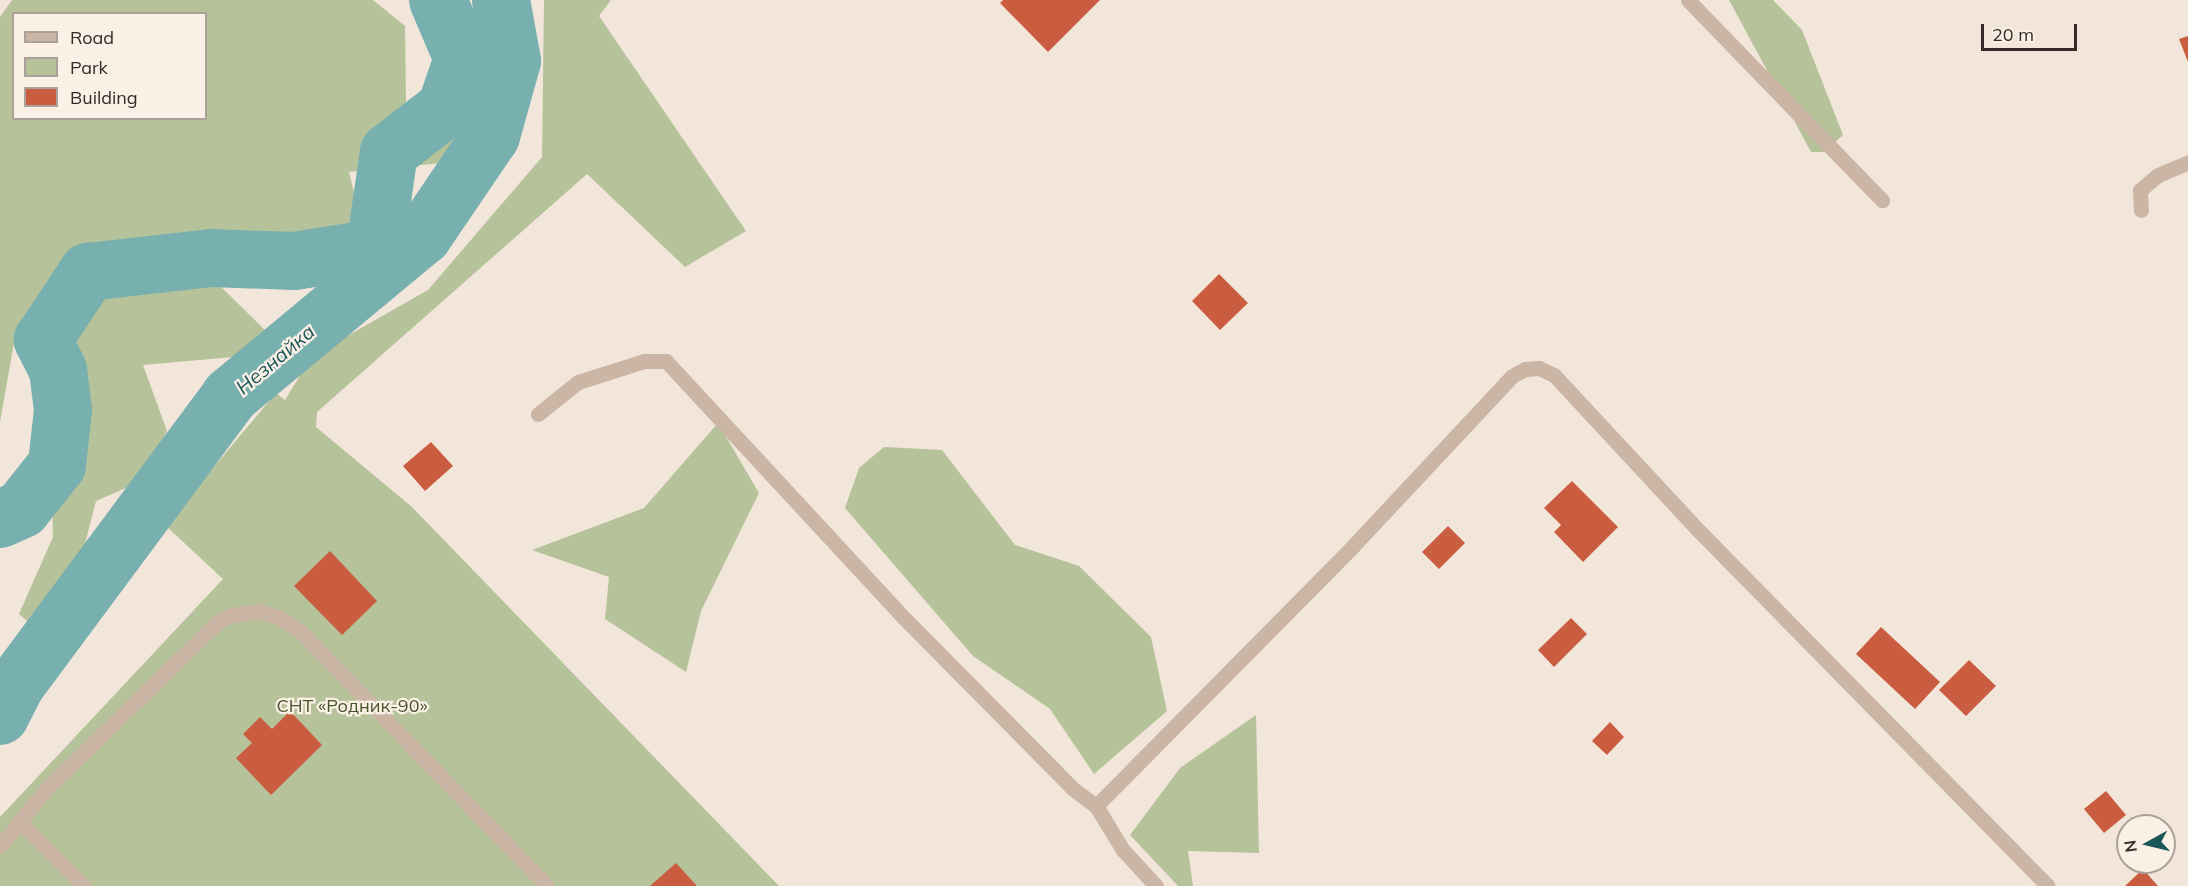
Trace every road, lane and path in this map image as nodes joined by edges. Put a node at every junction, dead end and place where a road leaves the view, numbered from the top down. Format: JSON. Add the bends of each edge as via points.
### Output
{"nodes":[{"id":1,"x":1688,"y":0,"type":"edge"},
{"id":2,"x":2188,"y":162,"type":"edge"},
{"id":3,"x":1882,"y":200,"type":"dead end"},
{"id":4,"x":2140,"y":210,"type":"dead end"},
{"id":5,"x":538,"y":414,"type":"dead end"},
{"id":6,"x":1096,"y":806,"type":"junction"},
{"id":7,"x":21,"y":823,"type":"junction"},
{"id":8,"x":0,"y":846,"type":"edge"},
{"id":9,"x":84,"y":886,"type":"edge"},
{"id":10,"x":547,"y":886,"type":"edge"},
{"id":11,"x":1156,"y":886,"type":"edge"},
{"id":12,"x":2048,"y":886,"type":"edge"}],
"edges":[{"from":1,"to":3,"type":"street"},
{"from":2,"to":4,"type":"street","via":[[2158,175],[2140,190]]},
{"from":5,"to":6,"type":"street","via":[[578,382],[644,361],[666,361],[915,628],[1072,788]]},
{"from":6,"to":11,"type":"street","via":[[1124,850]]},
{"from":6,"to":12,"type":"street","via":[[1353,546],[1512,376],[1525,369],[1539,368],[1554,375],[1700,532]]},
{"from":7,"to":8,"type":"street"},
{"from":7,"to":9,"type":"street"},
{"from":7,"to":10,"type":"street","via":[[46,789],[219,621],[259,611],[281,618],[300,631]]}]}
